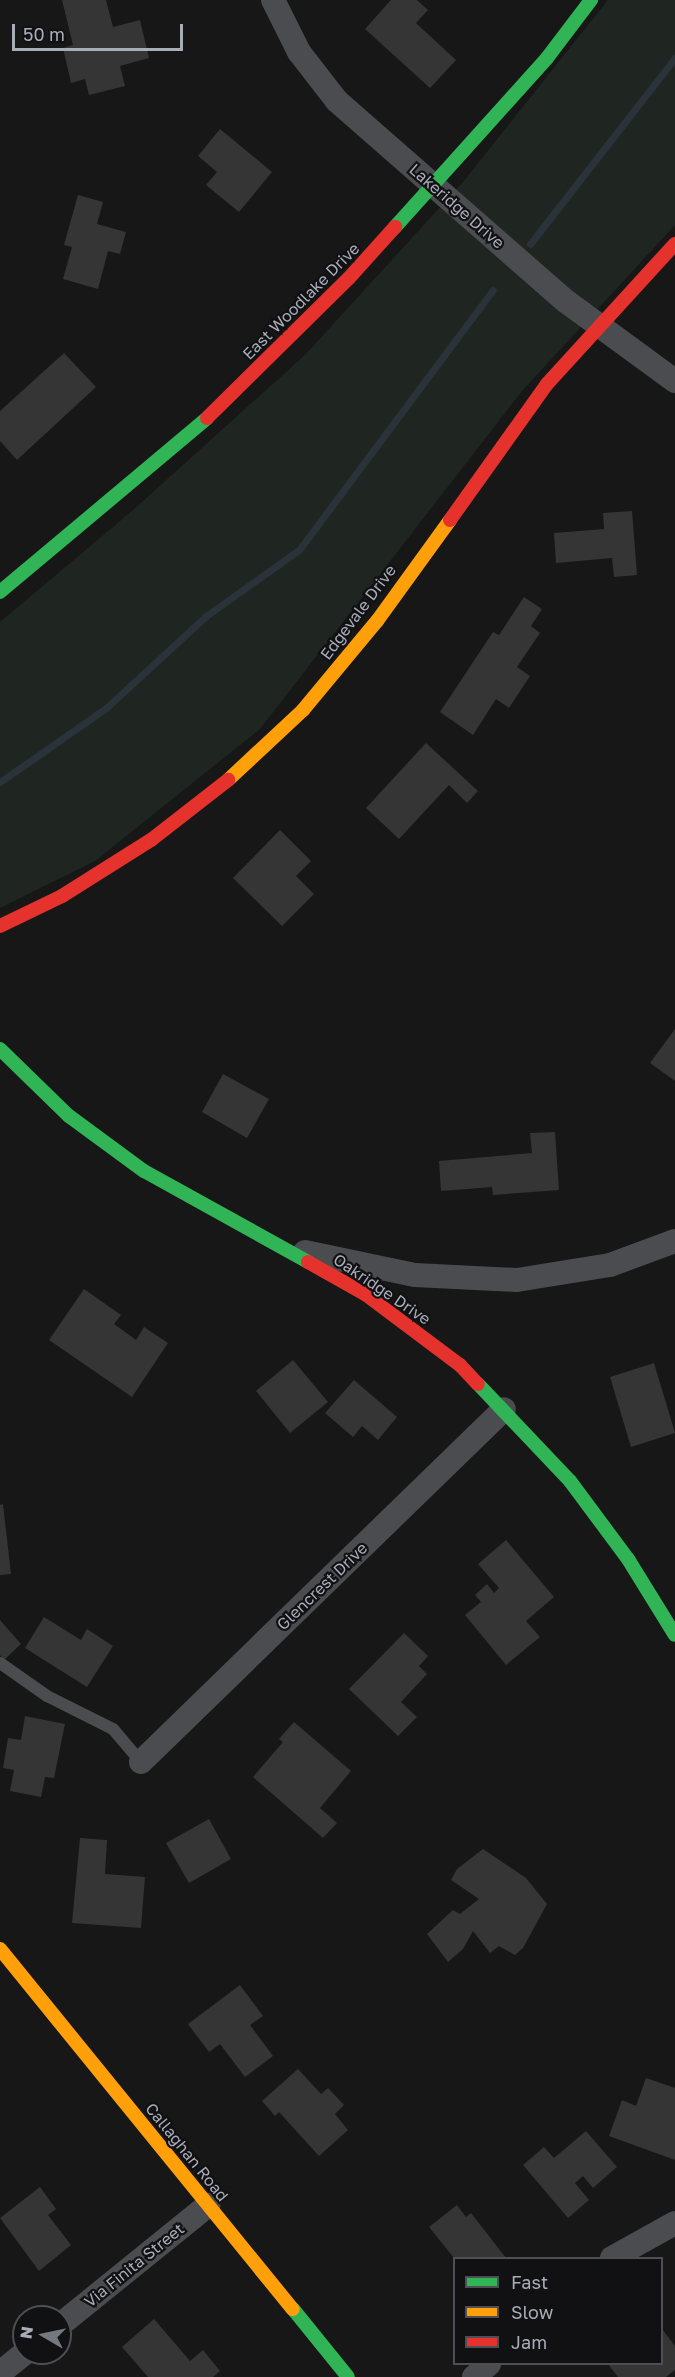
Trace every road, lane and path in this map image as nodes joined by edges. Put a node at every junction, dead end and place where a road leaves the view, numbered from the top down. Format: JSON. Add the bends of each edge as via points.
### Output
{"nodes":[{"id":1,"x":273,"y":0,"type":"edge"},
{"id":2,"x":591,"y":0,"type":"edge"},
{"id":3,"x":435,"y":186,"type":"junction"},
{"id":4,"x":675,"y":244,"type":"edge"},
{"id":5,"x":598,"y":326,"type":"junction"},
{"id":6,"x":675,"y":381,"type":"edge"},
{"id":7,"x":0,"y":592,"type":"edge"},
{"id":8,"x":0,"y":926,"type":"edge"},
{"id":9,"x":0,"y":1049,"type":"edge"},
{"id":10,"x":675,"y":1241,"type":"edge"},
{"id":11,"x":290,"y":1249,"type":"junction"},
{"id":12,"x":504,"y":1409,"type":"junction"},
{"id":13,"x":675,"y":1635,"type":"edge"},
{"id":14,"x":0,"y":1663,"type":"edge"},
{"id":15,"x":141,"y":1762,"type":"joint"},
{"id":16,"x":2,"y":1955,"type":"edge"},
{"id":17,"x":208,"y":2205,"type":"junction"},
{"id":18,"x":675,"y":2223,"type":"edge"},
{"id":19,"x":616,"y":2257,"type":"edge"},
{"id":20,"x":72,"y":2315,"type":"edge"},
{"id":21,"x":12,"y":2363,"type":"edge"},
{"id":22,"x":488,"y":2365,"type":"edge"},
{"id":23,"x":0,"y":2373,"type":"edge"},
{"id":24,"x":348,"y":2377,"type":"edge"},
{"id":25,"x":474,"y":2377,"type":"edge"}],
"edges":[{"from":1,"to":3,"type":"street","name":"Lakeridge Drive","via":[[299,52],[331,93]]},
{"from":2,"to":3,"type":"street","name":"East Woodlake Drive","via":[[547,58]]},
{"from":3,"to":5,"type":"street","name":"Lakeridge Drive"},
{"from":3,"to":7,"type":"street","name":"East Woodlake Drive","via":[[349,278],[198,427]]},
{"from":4,"to":5,"type":"street","name":"Edgevale Drive"},
{"from":5,"to":6,"type":"street","name":"Lakeridge Drive"},
{"from":5,"to":8,"type":"street","name":"Edgevale Drive","via":[[547,384],[377,621],[303,710],[234,776],[151,840],[62,896]]},
{"from":9,"to":11,"type":"street","name":"Oakridge Drive","via":[[69,1116],[144,1171]]},
{"from":10,"to":11,"type":"street","via":[[610,1265],[517,1280],[414,1275]]},
{"from":11,"to":12,"type":"street","name":"Oakridge Drive","via":[[411,1326],[460,1365]]},
{"from":12,"to":13,"type":"street","name":"Oakridge Drive","via":[[570,1481],[628,1559]]},
{"from":12,"to":15,"type":"street","name":"Glencrest Drive"},
{"from":14,"to":15,"type":"lane","via":[[47,1696],[113,1729]]},
{"from":16,"to":17,"type":"street","name":"Callaghan Road"},
{"from":17,"to":20,"type":"street","name":"Via Finita Street"},
{"from":17,"to":24,"type":"street","name":"Callaghan Road"},
{"from":18,"to":19,"type":"street"},
{"from":21,"to":23,"type":"street"},
{"from":22,"to":25,"type":"street"}]}
